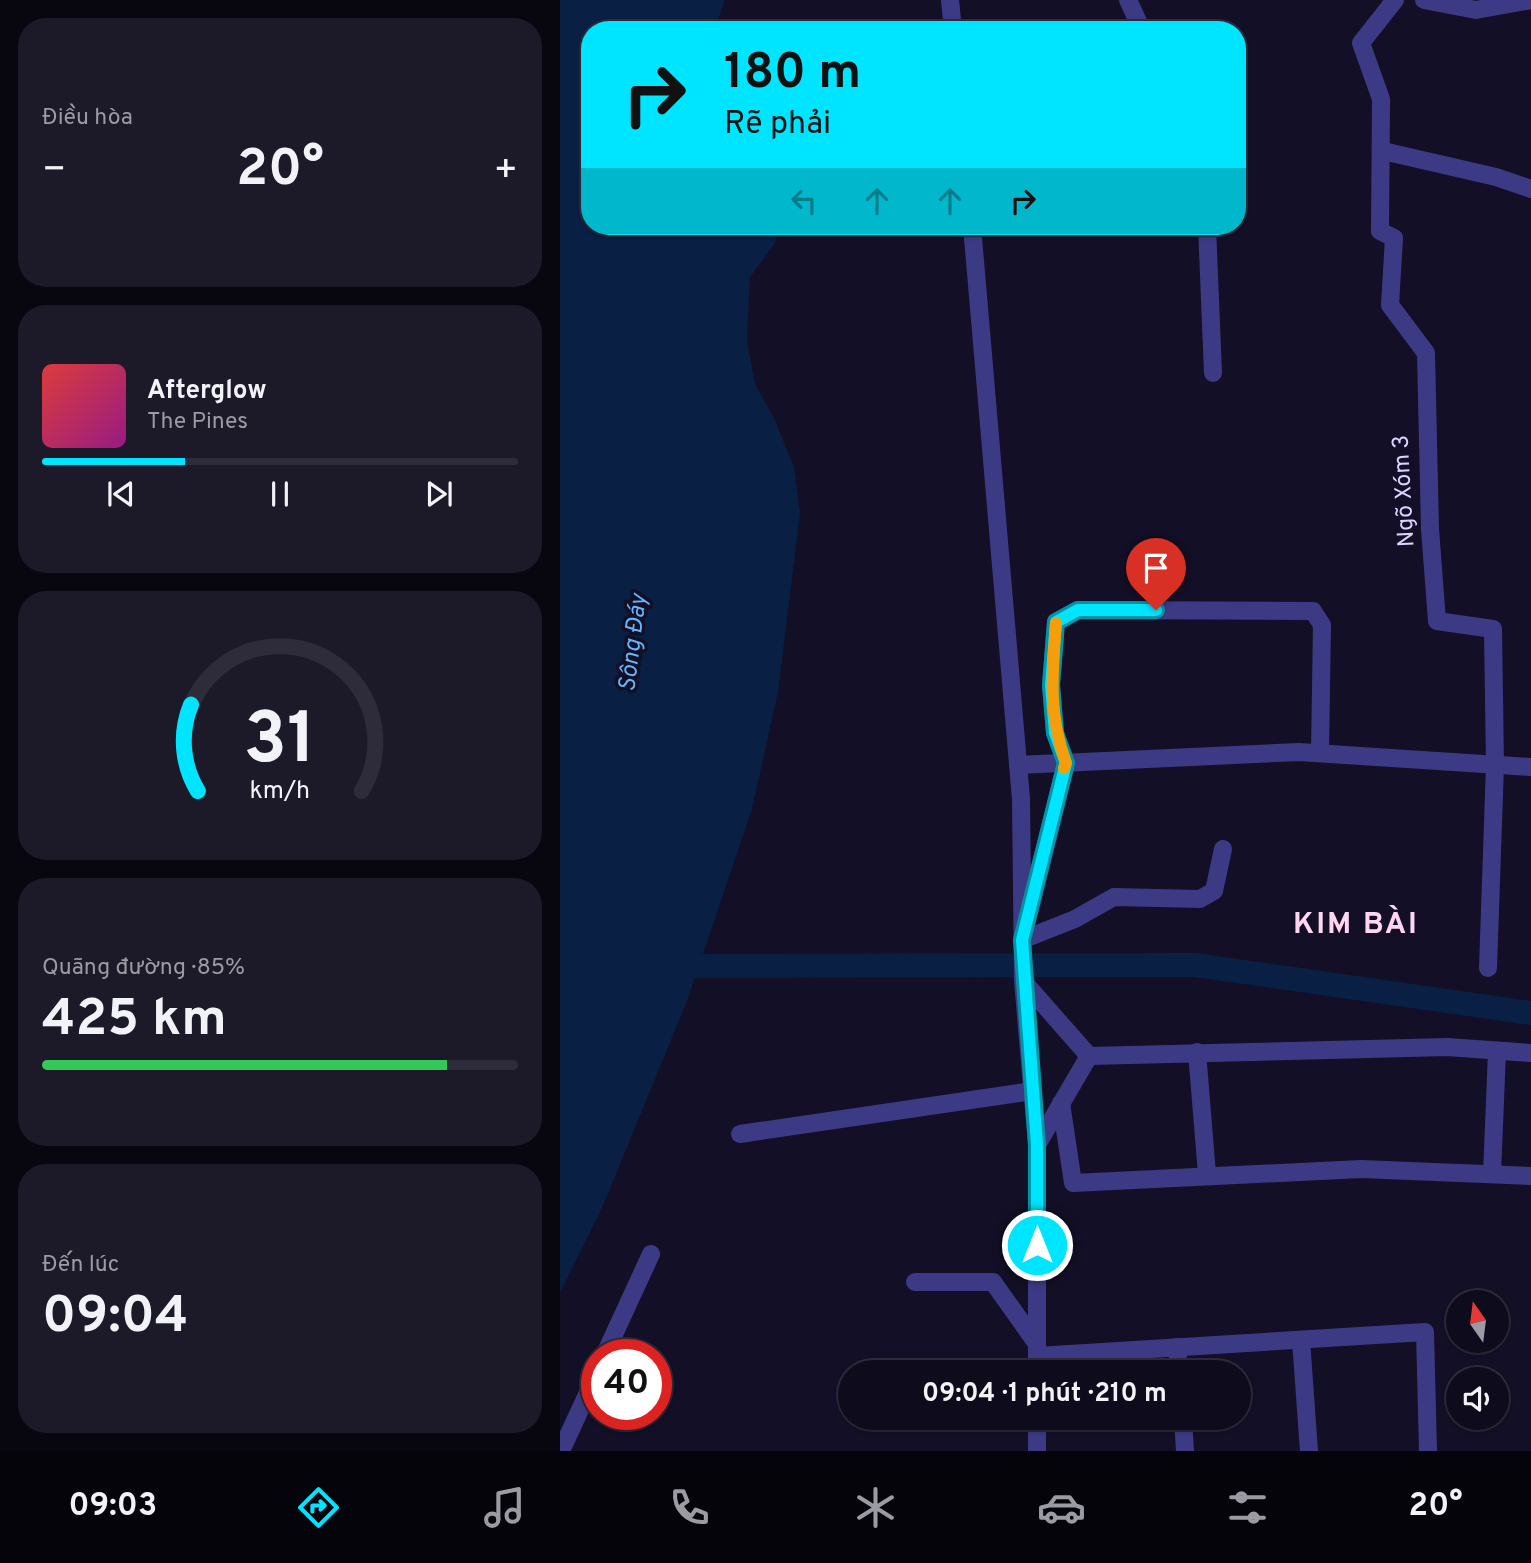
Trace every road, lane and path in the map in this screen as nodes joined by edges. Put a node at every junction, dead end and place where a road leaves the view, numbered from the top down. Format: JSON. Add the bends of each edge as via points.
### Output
{"nodes":[{"id":1,"x":950,"y":0,"type":"edge"},
{"id":2,"x":1128,"y":0,"type":"edge"},
{"id":3,"x":1395,"y":0,"type":"edge"},
{"id":4,"x":1423,"y":0,"type":"edge"},
{"id":5,"x":1531,"y":0,"type":"edge"},
{"id":6,"x":952,"y":21,"type":"edge"},
{"id":7,"x":1138,"y":21,"type":"edge"},
{"id":8,"x":1383,"y":151,"type":"junction"},
{"id":9,"x":1531,"y":189,"type":"edge"},
{"id":10,"x":973,"y":235,"type":"edge"},
{"id":11,"x":1207,"y":235,"type":"edge"},
{"id":12,"x":1213,"y":373,"type":"dead end"},
{"id":13,"x":1320,"y":754,"type":"junction"},
{"id":14,"x":1066,"y":763,"type":"junction"},
{"id":15,"x":1018,"y":765,"type":"junction"},
{"id":16,"x":1495,"y":765,"type":"junction"},
{"id":17,"x":1531,"y":767,"type":"edge"},
{"id":18,"x":1223,"y":849,"type":"dead end"},
{"id":19,"x":1022,"y":940,"type":"junction"},
{"id":20,"x":1488,"y":968,"type":"dead end"},
{"id":21,"x":1023,"y":981,"type":"junction"},
{"id":22,"x":1197,"y":1052,"type":"junction"},
{"id":23,"x":1497,"y":1052,"type":"junction"},
{"id":24,"x":1531,"y":1053,"type":"edge"},
{"id":25,"x":1089,"y":1056,"type":"junction"},
{"id":26,"x":1032,"y":1091,"type":"junction"},
{"id":27,"x":1061,"y":1103,"type":"junction"},
{"id":28,"x":740,"y":1134,"type":"dead end"},
{"id":29,"x":1037,"y":1145,"type":"junction"},
{"id":30,"x":1207,"y":1174,"type":"junction"},
{"id":31,"x":1492,"y":1174,"type":"junction"},
{"id":32,"x":1531,"y":1177,"type":"edge"},
{"id":33,"x":651,"y":1254,"type":"dead end"},
{"id":34,"x":915,"y":1282,"type":"dead end"},
{"id":35,"x":612,"y":1339,"type":"edge"},
{"id":36,"x":1301,"y":1340,"type":"junction"},
{"id":37,"x":1177,"y":1347,"type":"junction"},
{"id":38,"x":1037,"y":1358,"type":"edge"},
{"id":39,"x":1178,"y":1360,"type":"edge"},
{"id":40,"x":581,"y":1408,"type":"edge"},
{"id":41,"x":1037,"y":1430,"type":"edge"},
{"id":42,"x":1183,"y":1430,"type":"edge"},
{"id":43,"x":561,"y":1451,"type":"edge"},
{"id":44,"x":1037,"y":1451,"type":"edge"},
{"id":45,"x":1185,"y":1451,"type":"edge"},
{"id":46,"x":1309,"y":1451,"type":"edge"},
{"id":47,"x":1427,"y":1451,"type":"edge"}],
"edges":[{"from":1,"to":6,"type":"street"},
{"from":2,"to":7,"type":"street"},
{"from":3,"to":8,"type":"street","name":"Ngõ Xóm 3","via":[[1361,43],[1381,99]]},
{"from":4,"to":5,"type":"street","via":[[1476,10]]},
{"from":8,"to":9,"type":"street"},
{"from":8,"to":16,"type":"street","name":"Ngõ Xóm 3","via":[[1380,232],[1394,238],[1390,305],[1426,353],[1437,621],[1493,629]]},
{"from":10,"to":15,"type":"street"},
{"from":11,"to":12,"type":"street"},
{"from":13,"to":14,"type":"street"},
{"from":13,"to":14,"type":"street","via":[[1322,625],[1313,611],[1078,610],[1056,622],[1051,685],[1055,733]]},
{"from":13,"to":16,"type":"street"},
{"from":14,"to":15,"type":"street"},
{"from":14,"to":19,"type":"street"},
{"from":15,"to":19,"type":"street"},
{"from":16,"to":17,"type":"street"},
{"from":16,"to":20,"type":"street","name":"Ngõ Xóm 3"},
{"from":18,"to":19,"type":"street","via":[[1214,891],[1200,899],[1114,897]]},
{"from":19,"to":21,"type":"street"},
{"from":21,"to":25,"type":"street"},
{"from":21,"to":26,"type":"street"},
{"from":22,"to":23,"type":"street","via":[[1447,1047]]},
{"from":22,"to":25,"type":"street"},
{"from":22,"to":30,"type":"street"},
{"from":23,"to":24,"type":"street"},
{"from":23,"to":31,"type":"street"},
{"from":25,"to":27,"type":"street"},
{"from":26,"to":28,"type":"street"},
{"from":26,"to":29,"type":"street"},
{"from":27,"to":29,"type":"street"},
{"from":27,"to":30,"type":"street","via":[[1073,1182]]},
{"from":29,"to":38,"type":"street"},
{"from":30,"to":31,"type":"street","via":[[1361,1169]]},
{"from":31,"to":32,"type":"street"},
{"from":33,"to":35,"type":"street"},
{"from":34,"to":38,"type":"street","via":[[993,1282]]},
{"from":36,"to":37,"type":"street"},
{"from":36,"to":46,"type":"street"},
{"from":36,"to":47,"type":"street","via":[[1425,1332]]},
{"from":37,"to":38,"type":"street"},
{"from":37,"to":39,"type":"street"},
{"from":40,"to":43,"type":"street"},
{"from":41,"to":44,"type":"street"},
{"from":42,"to":45,"type":"street"}]}
